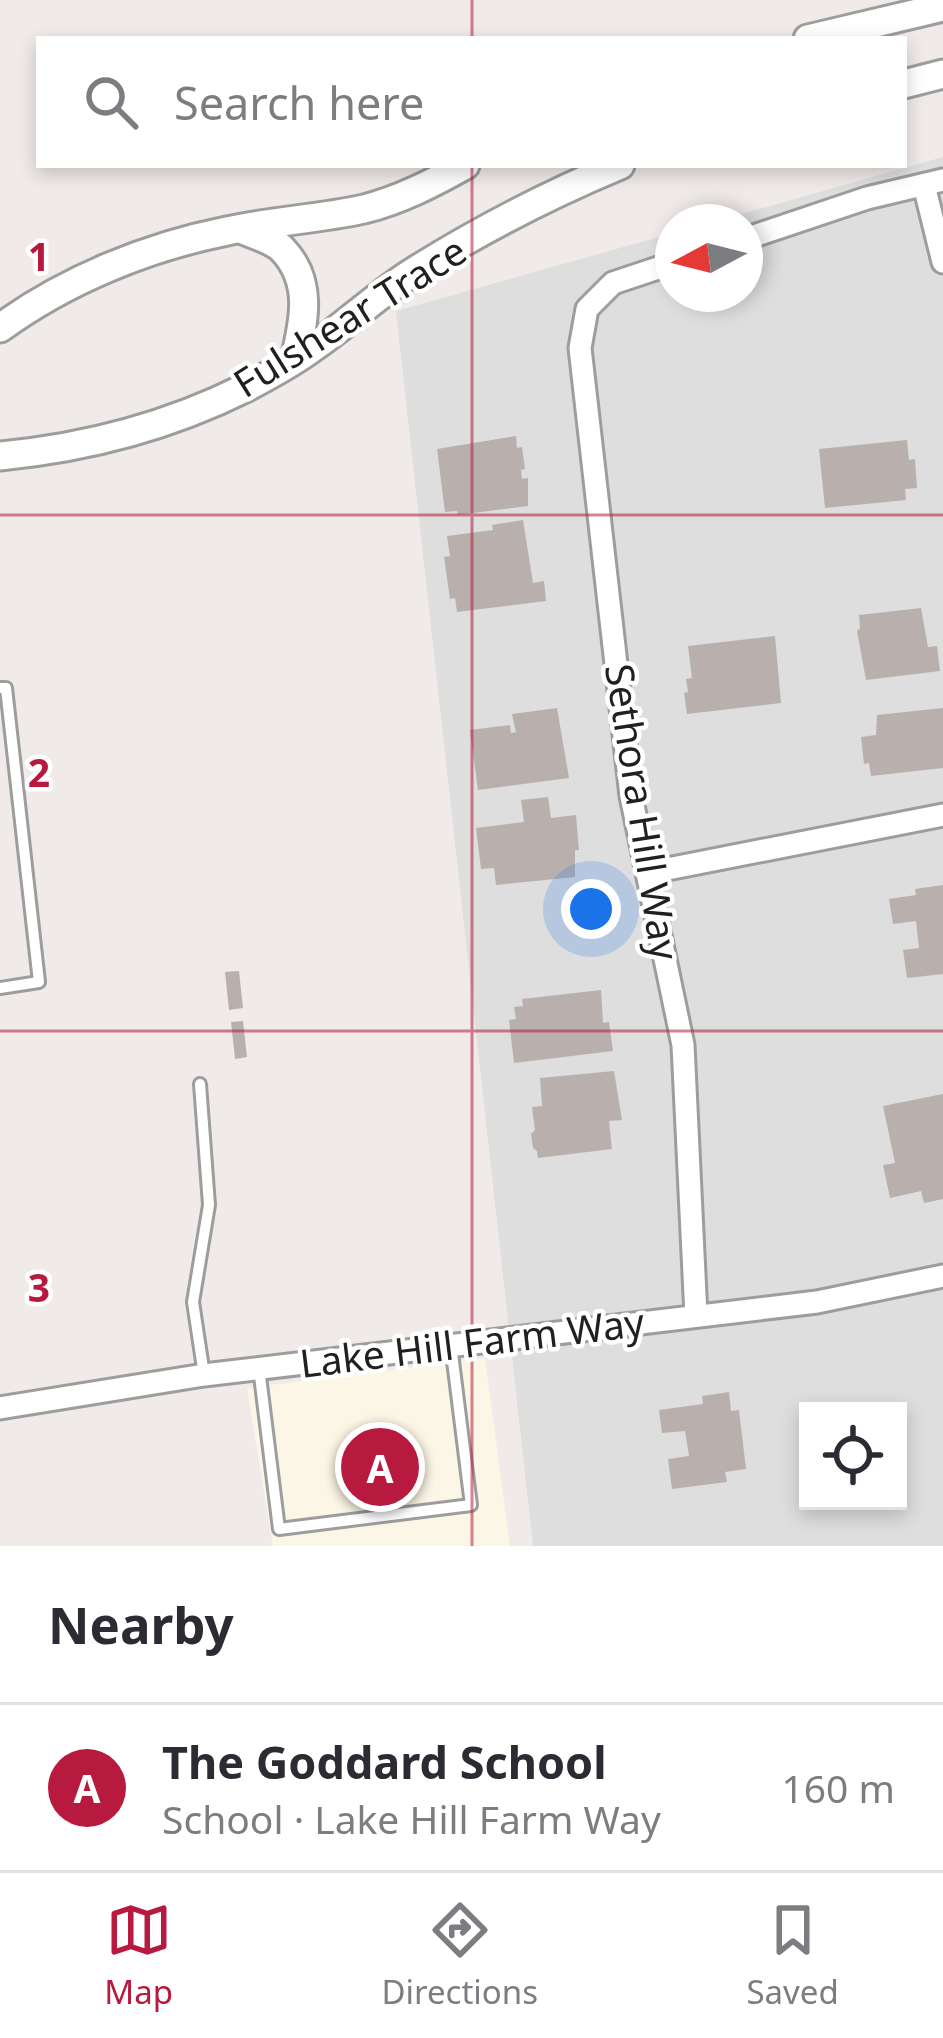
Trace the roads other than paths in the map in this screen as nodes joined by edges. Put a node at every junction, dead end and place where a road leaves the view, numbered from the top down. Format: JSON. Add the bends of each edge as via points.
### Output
{"nodes":[{"id":1,"x":943,"y":7,"type":"edge"},
{"id":2,"x":821,"y":36,"type":"edge"},
{"id":3,"x":943,"y":74,"type":"edge"},
{"id":4,"x":907,"y":83,"type":"edge"},
{"id":5,"x":459,"y":168,"type":"edge"},
{"id":6,"x":614,"y":168,"type":"edge"},
{"id":7,"x":934,"y":182,"type":"edge"},
{"id":8,"x":241,"y":229,"type":"junction"},
{"id":9,"x":763,"y":232,"type":"edge"},
{"id":10,"x":943,"y":262,"type":"edge"},
{"id":11,"x":655,"y":268,"type":"edge"},
{"id":12,"x":0,"y":328,"type":"edge"},
{"id":13,"x":295,"y":358,"type":"junction"},
{"id":14,"x":0,"y":442,"type":"edge"},
{"id":15,"x":30,"y":453,"type":"junction"},
{"id":16,"x":0,"y":456,"type":"edge"},
{"id":17,"x":0,"y":688,"type":"edge"},
{"id":18,"x":7,"y":756,"type":"edge"},
{"id":19,"x":943,"y":815,"type":"edge"},
{"id":20,"x":647,"y":873,"type":"junction"},
{"id":21,"x":0,"y":988,"type":"edge"},
{"id":22,"x":200,"y":1084,"type":"dead end"},
{"id":23,"x":943,"y":1276,"type":"edge"},
{"id":24,"x":695,"y":1316,"type":"junction"},
{"id":25,"x":451,"y":1345,"type":"junction"},
{"id":26,"x":260,"y":1368,"type":"junction"},
{"id":27,"x":204,"y":1375,"type":"junction"},
{"id":28,"x":0,"y":1408,"type":"edge"}],
"edges":[{"from":1,"to":2,"type":"street"},
{"from":3,"to":4,"type":"street"},
{"from":5,"to":8,"type":"street","name":"Fulshear Trace","via":[[364,208]]},
{"from":6,"to":13,"type":"street","name":"Fulshear Trace","via":[[410,274]]},
{"from":7,"to":9,"type":"street"},
{"from":7,"to":10,"type":"street"},
{"from":8,"to":12,"type":"street","name":"Fulshear Trace","via":[[122,262]]},
{"from":8,"to":13,"type":"street","via":[[282,248],[300,278],[306,315]]},
{"from":11,"to":20,"type":"street","name":"Sethora Hill Way","via":[[614,283],[587,309],[580,348],[631,796]]},
{"from":13,"to":15,"type":"street","name":"Fulshear Trace","via":[[187,412],[119,436]]},
{"from":14,"to":15,"type":"street"},
{"from":15,"to":16,"type":"street","name":"Fulshear Trace"},
{"from":17,"to":18,"type":"lane"},
{"from":18,"to":21,"type":"lane","via":[[39,982]]},
{"from":19,"to":20,"type":"street"},
{"from":20,"to":24,"type":"street","name":"Sethora Hill Way","via":[[683,1045]]},
{"from":22,"to":27,"type":"lane","via":[[209,1205],[193,1302]]},
{"from":23,"to":24,"type":"street","name":"Lake Hill Farm Way"},
{"from":24,"to":25,"type":"street","name":"Lake Hill Farm Way"},
{"from":25,"to":26,"type":"street","name":"Lake Hill Farm Way"},
{"from":25,"to":26,"type":"lane","via":[[471,1505],[279,1529]]},
{"from":26,"to":27,"type":"street","name":"Lake Hill Farm Way"},
{"from":27,"to":28,"type":"street","name":"Lake Hill Farm Way"}]}
